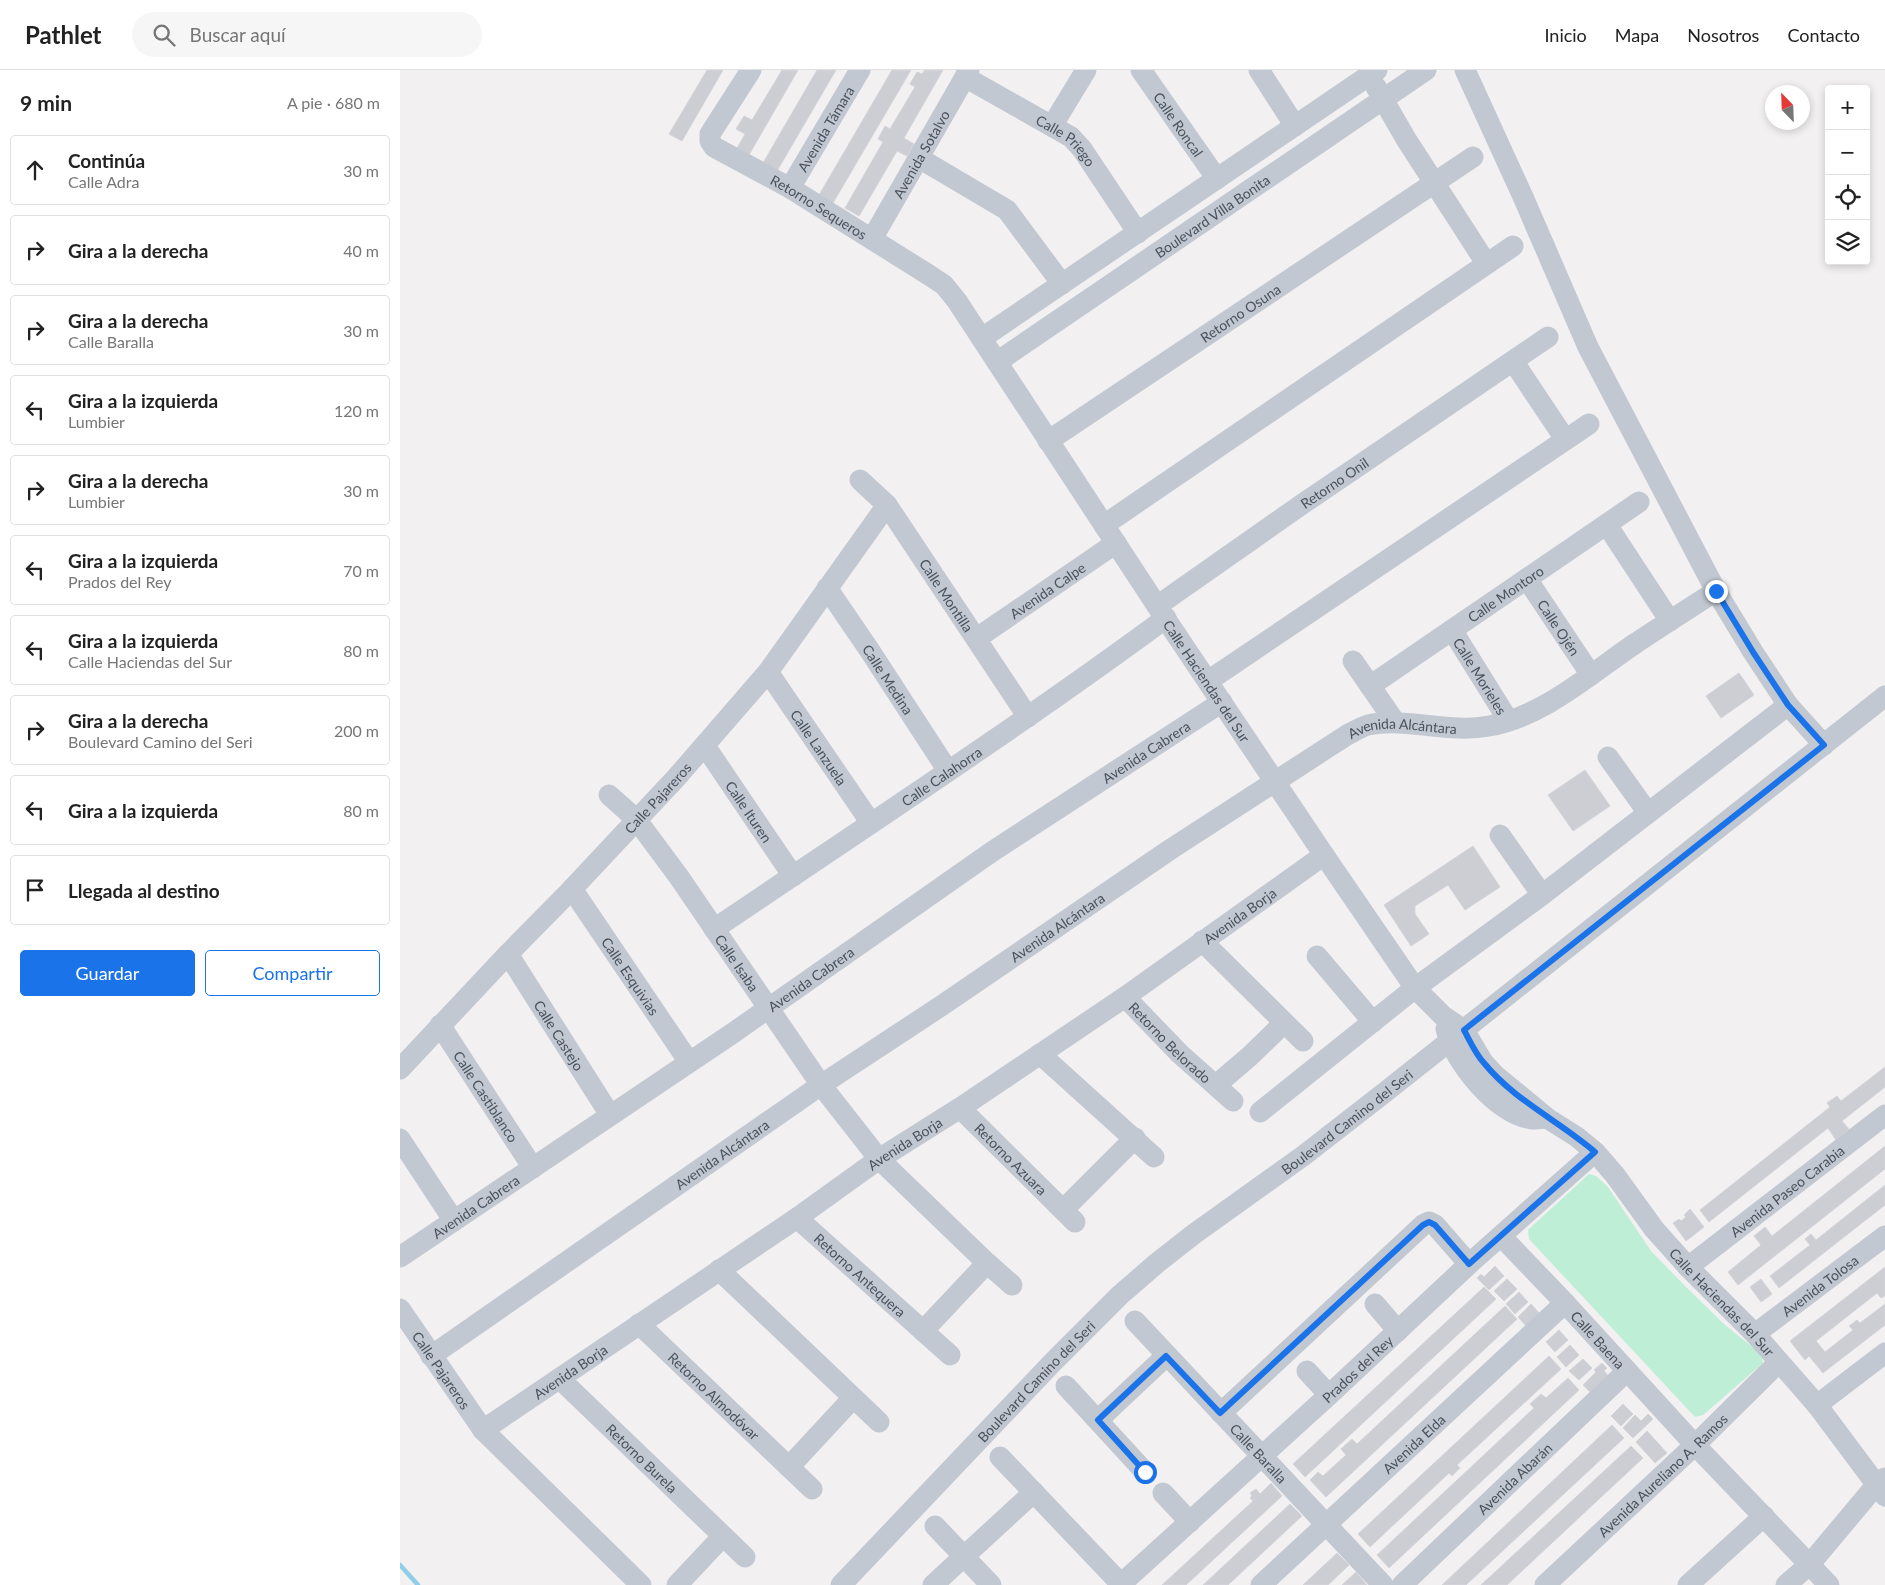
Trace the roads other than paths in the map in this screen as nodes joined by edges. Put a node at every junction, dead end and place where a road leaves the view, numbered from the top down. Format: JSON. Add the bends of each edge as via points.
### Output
{"nodes":[{"id":1,"x":751,"y":70,"type":"edge"},
{"id":2,"x":860,"y":70,"type":"edge"},
{"id":3,"x":1086,"y":70,"type":"edge"},
{"id":4,"x":1141,"y":70,"type":"edge"},
{"id":5,"x":1259,"y":70,"type":"edge"},
{"id":6,"x":1426,"y":70,"type":"edge"},
{"id":7,"x":1464,"y":70,"type":"edge"},
{"id":8,"x":1371,"y":71,"type":"edge"},
{"id":9,"x":967,"y":73,"type":"edge"},
{"id":10,"x":1383,"y":98,"type":"junction"},
{"id":11,"x":1052,"y":126,"type":"junction"},
{"id":12,"x":1295,"y":126,"type":"junction"},
{"id":13,"x":1473,"y":157,"type":"dead end"},
{"id":14,"x":919,"y":158,"type":"junction"},
{"id":15,"x":1217,"y":179,"type":"junction"},
{"id":16,"x":1433,"y":183,"type":"junction"},
{"id":17,"x":790,"y":188,"type":"junction"},
{"id":18,"x":1138,"y":233,"type":"junction"},
{"id":19,"x":872,"y":239,"type":"junction"},
{"id":20,"x":1513,"y":246,"type":"dead end"},
{"id":21,"x":1486,"y":263,"type":"junction"},
{"id":22,"x":1062,"y":284,"type":"junction"},
{"id":23,"x":1548,"y":337,"type":"dead end"},
{"id":24,"x":982,"y":338,"type":"junction"},
{"id":25,"x":1513,"y":361,"type":"junction"},
{"id":26,"x":997,"y":362,"type":"junction"},
{"id":27,"x":1588,"y":424,"type":"dead end"},
{"id":28,"x":1565,"y":439,"type":"junction"},
{"id":29,"x":1048,"y":441,"type":"junction"},
{"id":30,"x":860,"y":480,"type":"dead end"},
{"id":31,"x":1639,"y":502,"type":"dead end"},
{"id":32,"x":887,"y":504,"type":"junction"},
{"id":33,"x":1607,"y":524,"type":"junction"},
{"id":34,"x":1104,"y":525,"type":"junction"},
{"id":35,"x":1116,"y":543,"type":"junction"},
{"id":36,"x":1526,"y":579,"type":"junction"},
{"id":37,"x":827,"y":588,"type":"junction"},
{"id":38,"x":1716,"y":591,"type":"junction"},
{"id":39,"x":1161,"y":612,"type":"junction"},
{"id":40,"x":1670,"y":621,"type":"junction"},
{"id":41,"x":1452,"y":630,"type":"junction"},
{"id":42,"x":977,"y":638,"type":"junction"},
{"id":43,"x":1353,"y":661,"type":"dead end"},
{"id":44,"x":768,"y":672,"type":"junction"},
{"id":45,"x":1591,"y":675,"type":"junction"},
{"id":46,"x":1208,"y":681,"type":"junction"},
{"id":47,"x":1370,"y":686,"type":"junction"},
{"id":48,"x":1885,"y":696,"type":"edge"},
{"id":49,"x":1222,"y":702,"type":"junction"},
{"id":50,"x":1788,"y":705,"type":"junction"},
{"id":51,"x":1028,"y":717,"type":"junction"},
{"id":52,"x":1508,"y":720,"type":"junction"},
{"id":53,"x":1395,"y":722,"type":"junction"},
{"id":54,"x":1824,"y":745,"type":"junction"},
{"id":55,"x":705,"y":746,"type":"junction"},
{"id":56,"x":1608,"y":757,"type":"dead end"},
{"id":57,"x":948,"y":772,"type":"junction"},
{"id":58,"x":1274,"y":781,"type":"junction"},
{"id":59,"x":609,"y":795,"type":"dead end"},
{"id":60,"x":1648,"y":813,"type":"junction"},
{"id":61,"x":636,"y":819,"type":"junction"},
{"id":62,"x":871,"y":823,"type":"junction"},
{"id":63,"x":1500,"y":835,"type":"dead end"},
{"id":64,"x":1324,"y":855,"type":"junction"},
{"id":65,"x":793,"y":876,"type":"junction"},
{"id":66,"x":572,"y":890,"type":"junction"},
{"id":67,"x":1542,"y":895,"type":"junction"},
{"id":68,"x":714,"y":929,"type":"junction"},
{"id":69,"x":1202,"y":941,"type":"junction"},
{"id":70,"x":508,"y":954,"type":"junction"},
{"id":71,"x":1317,"y":956,"type":"dead end"},
{"id":72,"x":1416,"y":988,"type":"junction"},
{"id":73,"x":1126,"y":997,"type":"junction"},
{"id":74,"x":768,"y":1008,"type":"junction"},
{"id":75,"x":1373,"y":1022,"type":"junction"},
{"id":76,"x":1284,"y":1023,"type":"junction"},
{"id":77,"x":440,"y":1025,"type":"junction"},
{"id":78,"x":1456,"y":1036,"type":"junction"},
{"id":79,"x":1302,"y":1041,"type":"dead end"},
{"id":80,"x":1040,"y":1054,"type":"junction"},
{"id":81,"x":689,"y":1062,"type":"junction"},
{"id":82,"x":400,"y":1069,"type":"edge"},
{"id":83,"x":821,"y":1085,"type":"junction"},
{"id":84,"x":1216,"y":1085,"type":"junction"},
{"id":85,"x":1233,"y":1101,"type":"dead end"},
{"id":86,"x":960,"y":1108,"type":"junction"},
{"id":87,"x":1260,"y":1112,"type":"dead end"},
{"id":88,"x":1885,"y":1114,"type":"edge"},
{"id":89,"x":610,"y":1115,"type":"junction"},
{"id":90,"x":1135,"y":1138,"type":"junction"},
{"id":91,"x":400,"y":1139,"type":"edge"},
{"id":92,"x":1595,"y":1152,"type":"junction"},
{"id":93,"x":1154,"y":1157,"type":"dead end"},
{"id":94,"x":879,"y":1159,"type":"junction"},
{"id":95,"x":533,"y":1168,"type":"junction"},
{"id":96,"x":797,"y":1218,"type":"junction"},
{"id":97,"x":454,"y":1220,"type":"junction"},
{"id":98,"x":1501,"y":1236,"type":"junction"},
{"id":99,"x":1885,"y":1236,"type":"edge"},
{"id":100,"x":400,"y":1257,"type":"edge"},
{"id":101,"x":987,"y":1264,"type":"junction"},
{"id":102,"x":1469,"y":1264,"type":"junction"},
{"id":103,"x":1688,"y":1267,"type":"junction"},
{"id":104,"x":719,"y":1270,"type":"junction"},
{"id":105,"x":1012,"y":1285,"type":"dead end"},
{"id":106,"x":1565,"y":1303,"type":"junction"},
{"id":107,"x":1375,"y":1304,"type":"dead end"},
{"id":108,"x":400,"y":1310,"type":"edge"},
{"id":109,"x":1135,"y":1321,"type":"dead end"},
{"id":110,"x":639,"y":1324,"type":"junction"},
{"id":111,"x":923,"y":1331,"type":"junction"},
{"id":112,"x":1398,"y":1331,"type":"junction"},
{"id":113,"x":1755,"y":1334,"type":"junction"},
{"id":114,"x":1885,"y":1353,"type":"edge"},
{"id":115,"x":950,"y":1355,"type":"dead end"},
{"id":116,"x":431,"y":1356,"type":"junction"},
{"id":117,"x":1166,"y":1356,"type":"junction"},
{"id":118,"x":1779,"y":1362,"type":"junction"},
{"id":119,"x":1307,"y":1371,"type":"dead end"},
{"id":120,"x":1628,"y":1371,"type":"junction"},
{"id":121,"x":560,"y":1379,"type":"junction"},
{"id":122,"x":1066,"y":1386,"type":"dead end"},
{"id":123,"x":1329,"y":1395,"type":"junction"},
{"id":124,"x":852,"y":1398,"type":"junction"},
{"id":125,"x":1817,"y":1405,"type":"junction"},
{"id":126,"x":1220,"y":1413,"type":"junction"},
{"id":127,"x":1098,"y":1420,"type":"junction"},
{"id":128,"x":879,"y":1422,"type":"dead end"},
{"id":129,"x":483,"y":1430,"type":"junction"},
{"id":130,"x":1695,"y":1445,"type":"junction"},
{"id":131,"x":1000,"y":1457,"type":"dead end"},
{"id":132,"x":1261,"y":1457,"type":"junction"},
{"id":133,"x":789,"y":1467,"type":"junction"},
{"id":134,"x":1145,"y":1472,"type":"dead end"},
{"id":135,"x":1882,"y":1486,"type":"edge"},
{"id":136,"x":812,"y":1489,"type":"dead end"},
{"id":137,"x":1034,"y":1492,"type":"junction"},
{"id":138,"x":1163,"y":1493,"type":"dead end"},
{"id":139,"x":1764,"y":1516,"type":"junction"},
{"id":140,"x":1190,"y":1522,"type":"junction"},
{"id":141,"x":1327,"y":1525,"type":"junction"},
{"id":142,"x":935,"y":1526,"type":"dead end"},
{"id":143,"x":723,"y":1536,"type":"junction"},
{"id":144,"x":964,"y":1556,"type":"junction"},
{"id":145,"x":745,"y":1557,"type":"dead end"},
{"id":146,"x":1810,"y":1564,"type":"junction"},
{"id":147,"x":1120,"y":1584,"type":"edge"},
{"id":148,"x":641,"y":1585,"type":"edge"},
{"id":149,"x":677,"y":1585,"type":"edge"},
{"id":150,"x":841,"y":1585,"type":"edge"},
{"id":151,"x":932,"y":1585,"type":"edge"},
{"id":152,"x":991,"y":1585,"type":"edge"},
{"id":153,"x":1261,"y":1585,"type":"edge"},
{"id":154,"x":1383,"y":1585,"type":"edge"},
{"id":155,"x":1402,"y":1585,"type":"edge"},
{"id":156,"x":1545,"y":1585,"type":"edge"},
{"id":157,"x":1688,"y":1585,"type":"edge"},
{"id":158,"x":1786,"y":1585,"type":"edge"},
{"id":159,"x":1829,"y":1585,"type":"edge"}],
"edges":[{"from":1,"to":17,"type":"street","name":"Retorno Sequeros","via":[[710,134],[710,141],[714,147]]},
{"from":2,"to":17,"type":"street","name":"Avenida Támara"},
{"from":3,"to":11,"type":"street"},
{"from":4,"to":15,"type":"street","name":"Calle Roncal"},
{"from":5,"to":12,"type":"street"},
{"from":6,"to":10,"type":"street","name":"Boulevard Villa Bonita"},
{"from":7,"to":38,"type":"street","via":[[1588,347]]},
{"from":8,"to":10,"type":"street"},
{"from":8,"to":12,"type":"street","name":"Boulevard Villa Bonita"},
{"from":9,"to":11,"type":"street","name":"Calle Priego"},
{"from":9,"to":14,"type":"street","name":"Avenida Sotalvo"},
{"from":10,"to":16,"type":"street"},
{"from":10,"to":26,"type":"street","name":"Boulevard Villa Bonita"},
{"from":11,"to":18,"type":"street","name":"Calle Priego","via":[[1077,142]]},
{"from":12,"to":15,"type":"street","name":"Boulevard Villa Bonita"},
{"from":13,"to":16,"type":"street","name":"Retorno Osuna"},
{"from":14,"to":19,"type":"street","name":"Avenida Sotalvo"},
{"from":14,"to":22,"type":"street","via":[[1007,210]]},
{"from":15,"to":18,"type":"street","name":"Boulevard Villa Bonita"},
{"from":16,"to":21,"type":"street"},
{"from":16,"to":29,"type":"street","name":"Retorno Osuna"},
{"from":17,"to":19,"type":"street","name":"Retorno Sequeros"},
{"from":18,"to":22,"type":"street","name":"Boulevard Villa Bonita"},
{"from":19,"to":24,"type":"street","name":"Retorno Sequeros","via":[[944,286]]},
{"from":20,"to":21,"type":"street"},
{"from":21,"to":34,"type":"street"},
{"from":22,"to":24,"type":"street","name":"Boulevard Villa Bonita"},
{"from":23,"to":25,"type":"street","name":"Retorno Onil"},
{"from":24,"to":26,"type":"street","name":"Calle Haciendas del Sur"},
{"from":25,"to":28,"type":"street"},
{"from":25,"to":39,"type":"street","name":"Retorno Onil","via":[[1301,505]]},
{"from":26,"to":29,"type":"street","name":"Calle Haciendas del Sur"},
{"from":27,"to":28,"type":"street"},
{"from":28,"to":46,"type":"street"},
{"from":29,"to":34,"type":"street","name":"Calle Haciendas del Sur"},
{"from":30,"to":32,"type":"street","name":"Calle Montilla"},
{"from":31,"to":33,"type":"street","name":"Calle Montoro"},
{"from":32,"to":37,"type":"street","name":"Calle Pajareros"},
{"from":32,"to":42,"type":"street","name":"Calle Montilla"},
{"from":33,"to":36,"type":"street","name":"Calle Montoro"},
{"from":33,"to":40,"type":"street"},
{"from":34,"to":35,"type":"street","name":"Calle Haciendas del Sur"},
{"from":35,"to":39,"type":"street","name":"Calle Haciendas del Sur"},
{"from":35,"to":42,"type":"street","name":"Avenida Calpe"},
{"from":36,"to":41,"type":"street","name":"Calle Montoro"},
{"from":36,"to":45,"type":"street","name":"Calle Ojén"},
{"from":37,"to":44,"type":"street","name":"Calle Pajareros"},
{"from":37,"to":57,"type":"street","name":"Calle Medina"},
{"from":38,"to":40,"type":"street","name":"Avenida Alcántara"},
{"from":38,"to":50,"type":"street"},
{"from":39,"to":46,"type":"street","name":"Calle Haciendas del Sur"},
{"from":39,"to":51,"type":"street","name":"Calle Calahorra"},
{"from":40,"to":45,"type":"street","name":"Avenida Alcántara"},
{"from":41,"to":47,"type":"street","name":"Calle Montoro"},
{"from":41,"to":52,"type":"street","name":"Calle Morieles"},
{"from":42,"to":51,"type":"street","name":"Calle Montilla"},
{"from":43,"to":47,"type":"street"},
{"from":44,"to":55,"type":"street","name":"Calle Pajareros"},
{"from":44,"to":62,"type":"street","name":"Calle Lanzuela"},
{"from":45,"to":52,"type":"street","name":"Avenida Alcántara","via":[[1558,698],[1526,715]]},
{"from":46,"to":49,"type":"street","name":"Calle Haciendas del Sur"},
{"from":47,"to":53,"type":"street"},
{"from":48,"to":54,"type":"street","name":"Boulevard Camino del Seri"},
{"from":49,"to":58,"type":"street","name":"Calle Haciendas del Sur"},
{"from":49,"to":74,"type":"street","name":"Avenida Cabrera","via":[[993,851]]},
{"from":50,"to":54,"type":"street"},
{"from":50,"to":60,"type":"street"},
{"from":51,"to":57,"type":"street","name":"Calle Calahorra"},
{"from":52,"to":53,"type":"street","name":"Avenida Alcántara","via":[[1475,728]]},
{"from":53,"to":58,"type":"street","name":"Avenida Alcántara","via":[[1366,726],[1347,735]]},
{"from":54,"to":78,"type":"street","name":"Boulevard Camino del Seri"},
{"from":55,"to":61,"type":"street","name":"Calle Pajareros"},
{"from":55,"to":65,"type":"street","name":"Calle Ituren"},
{"from":56,"to":60,"type":"street"},
{"from":57,"to":62,"type":"street","name":"Calle Calahorra"},
{"from":58,"to":64,"type":"street","name":"Calle Haciendas del Sur"},
{"from":58,"to":83,"type":"street","name":"Avenida Alcántara"},
{"from":59,"to":61,"type":"street","name":"Calle Isaba"},
{"from":60,"to":67,"type":"street"},
{"from":61,"to":66,"type":"street","name":"Calle Pajareros"},
{"from":61,"to":68,"type":"street","name":"Calle Isaba"},
{"from":62,"to":65,"type":"street","name":"Calle Calahorra"},
{"from":63,"to":67,"type":"street"},
{"from":64,"to":69,"type":"street","name":"Avenida Borja"},
{"from":64,"to":72,"type":"street","name":"Calle Haciendas del Sur"},
{"from":65,"to":68,"type":"street","name":"Calle Calahorra"},
{"from":66,"to":70,"type":"street","name":"Calle Pajareros"},
{"from":66,"to":81,"type":"street","name":"Calle Esquivias"},
{"from":67,"to":72,"type":"street"},
{"from":68,"to":74,"type":"street","name":"Calle Isaba"},
{"from":69,"to":73,"type":"street","name":"Avenida Borja"},
{"from":69,"to":76,"type":"street"},
{"from":70,"to":77,"type":"street","name":"Calle Pajareros"},
{"from":70,"to":89,"type":"street","name":"Calle Castejo"},
{"from":71,"to":75,"type":"street"},
{"from":72,"to":75,"type":"street"},
{"from":72,"to":78,"type":"street","name":"Calle Haciendas del Sur","via":[[1443,1016]]},
{"from":73,"to":80,"type":"street","name":"Avenida Borja"},
{"from":73,"to":84,"type":"street","name":"Retorno Belorado","via":[[1180,1054]]},
{"from":74,"to":81,"type":"street","name":"Avenida Cabrera"},
{"from":74,"to":83,"type":"street","name":"Calle Isaba"},
{"from":75,"to":87,"type":"street"},
{"from":76,"to":79,"type":"street"},
{"from":76,"to":84,"type":"street","name":"Retorno Belorado"},
{"from":77,"to":82,"type":"street","name":"Calle Pajareros"},
{"from":77,"to":95,"type":"street","name":"Calle Castiblanco"},
{"from":78,"to":92,"type":"street","name":"Calle Haciendas del Sur","via":[[1459,1061],[1487,1093],[1522,1116],[1547,1118]]},
{"from":78,"to":150,"type":"street","name":"Boulevard Camino del Seri","via":[[1303,1156],[1172,1251],[1120,1295]]},
{"from":80,"to":86,"type":"street","name":"Avenida Borja"},
{"from":80,"to":90,"type":"street"},
{"from":81,"to":89,"type":"street","name":"Avenida Cabrera"},
{"from":83,"to":94,"type":"street","name":"Calle Isaba"},
{"from":83,"to":116,"type":"street","name":"Avenida Alcántara"},
{"from":84,"to":85,"type":"street","name":"Retorno Belorado"},
{"from":86,"to":90,"type":"street","name":"Retorno Azuara","via":[[1069,1216]]},
{"from":86,"to":94,"type":"street","name":"Avenida Borja"},
{"from":88,"to":103,"type":"street","name":"Avenida Paseo Carabia"},
{"from":89,"to":95,"type":"street","name":"Avenida Cabrera"},
{"from":90,"to":93,"type":"street"},
{"from":91,"to":97,"type":"street"},
{"from":92,"to":98,"type":"street","name":"Prados del Rey"},
{"from":92,"to":103,"type":"street","name":"Calle Haciendas del Sur","via":[[1654,1229]]},
{"from":94,"to":96,"type":"street","name":"Avenida Borja"},
{"from":94,"to":101,"type":"street"},
{"from":95,"to":97,"type":"street","name":"Avenida Cabrera"},
{"from":96,"to":104,"type":"street","name":"Avenida Borja"},
{"from":96,"to":111,"type":"street","name":"Retorno Antequera"},
{"from":97,"to":100,"type":"street","name":"Avenida Cabrera"},
{"from":98,"to":102,"type":"street","name":"Prados del Rey"},
{"from":98,"to":106,"type":"street","name":"Calle Baena"},
{"from":99,"to":113,"type":"street","name":"Avenida Tolosa"},
{"from":101,"to":105,"type":"street"},
{"from":101,"to":111,"type":"street"},
{"from":102,"to":112,"type":"street","name":"Prados del Rey"},
{"from":102,"to":126,"type":"street","via":[[1435,1225],[1429,1222],[1423,1225]]},
{"from":103,"to":113,"type":"street","name":"Calle Haciendas del Sur"},
{"from":104,"to":110,"type":"street","name":"Avenida Borja"},
{"from":104,"to":124,"type":"street"},
{"from":106,"to":120,"type":"street","name":"Calle Baena"},
{"from":106,"to":141,"type":"street","name":"Avenida Elda"},
{"from":107,"to":112,"type":"street"},
{"from":108,"to":116,"type":"street","name":"Calle Pajareros"},
{"from":109,"to":117,"type":"street","name":"Calle Baralla"},
{"from":110,"to":121,"type":"street","name":"Avenida Borja"},
{"from":110,"to":133,"type":"street","name":"Retorno Almodóvar"},
{"from":111,"to":115,"type":"street","name":"Retorno Antequera"},
{"from":112,"to":123,"type":"street","name":"Prados del Rey"},
{"from":113,"to":118,"type":"street","name":"Calle Haciendas del Sur"},
{"from":114,"to":125,"type":"street"},
{"from":116,"to":129,"type":"street","name":"Calle Pajareros"},
{"from":117,"to":126,"type":"street","name":"Calle Baralla"},
{"from":117,"to":127,"type":"street"},
{"from":118,"to":125,"type":"street","name":"Calle Haciendas del Sur"},
{"from":118,"to":130,"type":"street","name":"Avenida Aureliano A. Ramos"},
{"from":119,"to":123,"type":"street"},
{"from":120,"to":130,"type":"street","name":"Calle Baena"},
{"from":120,"to":155,"type":"street","name":"Avenida Abarán"},
{"from":121,"to":129,"type":"street","name":"Avenida Borja"},
{"from":121,"to":143,"type":"street","name":"Retorno Burela"},
{"from":122,"to":127,"type":"street"},
{"from":123,"to":132,"type":"street","name":"Prados del Rey"},
{"from":124,"to":128,"type":"street"},
{"from":124,"to":133,"type":"street"},
{"from":125,"to":135,"type":"street","name":"Calle Haciendas del Sur"},
{"from":126,"to":132,"type":"street","name":"Calle Baralla"},
{"from":127,"to":134,"type":"street"},
{"from":129,"to":148,"type":"street"},
{"from":130,"to":139,"type":"street","name":"Calle Baena"},
{"from":130,"to":156,"type":"street","name":"Avenida Aureliano A. Ramos"},
{"from":131,"to":137,"type":"street"},
{"from":132,"to":140,"type":"street","name":"Prados del Rey"},
{"from":132,"to":141,"type":"street","name":"Calle Baralla"},
{"from":133,"to":136,"type":"street","name":"Retorno Almodóvar"},
{"from":135,"to":146,"type":"street"},
{"from":137,"to":144,"type":"street"},
{"from":137,"to":147,"type":"street"},
{"from":138,"to":140,"type":"street"},
{"from":139,"to":146,"type":"street","name":"Calle Baena"},
{"from":139,"to":157,"type":"street"},
{"from":140,"to":147,"type":"street","name":"Prados del Rey"},
{"from":141,"to":153,"type":"street","name":"Avenida Elda"},
{"from":141,"to":154,"type":"street","name":"Calle Baralla"},
{"from":142,"to":144,"type":"street"},
{"from":143,"to":145,"type":"street","name":"Retorno Burela"},
{"from":143,"to":149,"type":"street"},
{"from":144,"to":151,"type":"street"},
{"from":144,"to":152,"type":"street"},
{"from":146,"to":158,"type":"street"},
{"from":146,"to":159,"type":"street","name":"Calle Baena"}]}
